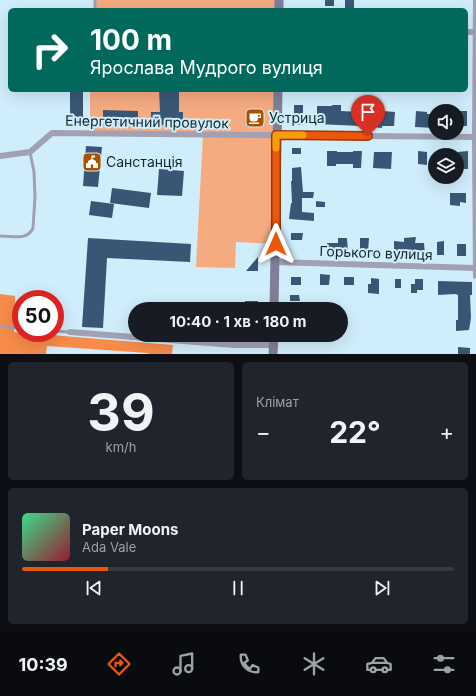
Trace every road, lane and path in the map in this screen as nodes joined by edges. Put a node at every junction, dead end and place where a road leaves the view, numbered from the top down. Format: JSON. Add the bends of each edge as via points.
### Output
{"nodes":[{"id":1,"x":476,"y":0,"type":"edge"},
{"id":2,"x":476,"y":32,"type":"edge"},
{"id":3,"x":278,"y":92,"type":"edge"},
{"id":4,"x":276,"y":135,"type":"junction"},
{"id":5,"x":475,"y":137,"type":"edge"},
{"id":6,"x":30,"y":152,"type":"junction"},
{"id":7,"x":0,"y":156,"type":"edge"},
{"id":8,"x":0,"y":236,"type":"edge"},
{"id":9,"x":275,"y":262,"type":"junction"},
{"id":10,"x":476,"y":268,"type":"edge"},
{"id":11,"x":476,"y":276,"type":"edge"},
{"id":12,"x":274,"y":302,"type":"edge"},
{"id":13,"x":0,"y":326,"type":"edge"},
{"id":14,"x":12,"y":327,"type":"edge"},
{"id":15,"x":64,"y":332,"type":"edge"},
{"id":16,"x":70,"y":332,"type":"joint"},
{"id":17,"x":274,"y":350,"type":"edge"}],
"edges":[{"from":1,"to":2,"type":"street"},
{"from":2,"to":5,"type":"street"},
{"from":3,"to":4,"type":"main road"},
{"from":4,"to":5,"type":"street","name":"Енергетичний провулок"},
{"from":4,"to":6,"type":"street","name":"Енергетичний провулок","via":[[52,133]]},
{"from":4,"to":9,"type":"main road"},
{"from":5,"to":10,"type":"street"},
{"from":6,"to":7,"type":"street"},
{"from":6,"to":8,"type":"lane","via":[[35,197],[33,228],[27,236]]},
{"from":9,"to":10,"type":"street","name":"Горького вулиця"},
{"from":9,"to":12,"type":"main road"},
{"from":10,"to":11,"type":"street"},
{"from":13,"to":14,"type":"lane"},
{"from":15,"to":16,"type":"lane"},
{"from":16,"to":17,"type":"street"}]}
